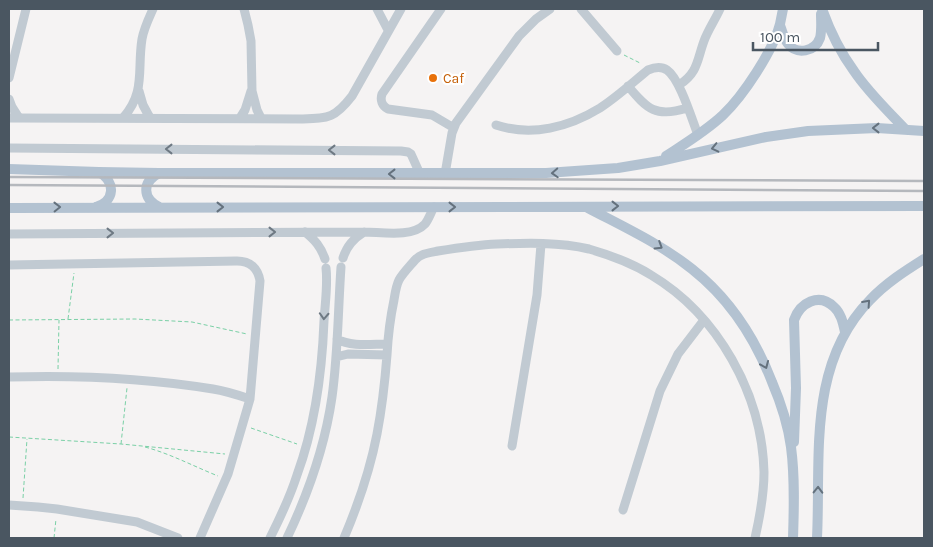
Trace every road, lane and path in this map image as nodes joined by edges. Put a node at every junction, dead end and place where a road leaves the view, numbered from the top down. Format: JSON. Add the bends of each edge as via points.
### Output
{"nodes":[{"id":1,"x":26,"y":9,"type":"edge"},
{"id":2,"x":153,"y":9,"type":"edge"},
{"id":3,"x":244,"y":9,"type":"edge"},
{"id":4,"x":377,"y":9,"type":"edge"},
{"id":5,"x":398,"y":9,"type":"edge"},
{"id":6,"x":441,"y":9,"type":"edge"},
{"id":7,"x":550,"y":9,"type":"edge"},
{"id":8,"x":581,"y":9,"type":"edge"},
{"id":9,"x":720,"y":9,"type":"edge"},
{"id":10,"x":783,"y":9,"type":"edge"},
{"id":11,"x":821,"y":9,"type":"edge"},
{"id":12,"x":780,"y":25,"type":"junction"},
{"id":13,"x":388,"y":30,"type":"junction"},
{"id":14,"x":617,"y":51,"type":"joint"},
{"id":15,"x":645,"y":67,"type":"junction"},
{"id":16,"x":9,"y":78,"type":"edge"},
{"id":17,"x":678,"y":85,"type":"junction"},
{"id":18,"x":628,"y":86,"type":"junction"},
{"id":19,"x":139,"y":90,"type":"junction"},
{"id":20,"x":252,"y":91,"type":"junction"},
{"id":21,"x":9,"y":99,"type":"edge"},
{"id":22,"x":687,"y":108,"type":"junction"},
{"id":23,"x":9,"y":118,"type":"edge"},
{"id":24,"x":19,"y":118,"type":"junction"},
{"id":25,"x":122,"y":118,"type":"junction"},
{"id":26,"x":150,"y":118,"type":"junction"},
{"id":27,"x":240,"y":118,"type":"junction"},
{"id":28,"x":261,"y":118,"type":"junction"},
{"id":29,"x":496,"y":125,"type":"dead end"},
{"id":30,"x":454,"y":128,"type":"junction"},
{"id":31,"x":905,"y":129,"type":"junction"},
{"id":32,"x":924,"y":131,"type":"edge"},
{"id":33,"x":698,"y":135,"type":"junction"},
{"id":34,"x":9,"y":148,"type":"edge"},
{"id":35,"x":660,"y":161,"type":"junction"},
{"id":36,"x":9,"y":169,"type":"edge"},
{"id":37,"x":99,"y":172,"type":"junction"},
{"id":38,"x":159,"y":173,"type":"junction"},
{"id":39,"x":420,"y":174,"type":"junction"},
{"id":40,"x":445,"y":174,"type":"junction"},
{"id":41,"x":585,"y":206,"type":"junction"},
{"id":42,"x":924,"y":206,"type":"edge"},
{"id":43,"x":95,"y":207,"type":"junction"},
{"id":44,"x":159,"y":207,"type":"junction"},
{"id":45,"x":434,"y":207,"type":"junction"},
{"id":46,"x":9,"y":208,"type":"edge"},
{"id":47,"x":305,"y":232,"type":"junction"},
{"id":48,"x":364,"y":232,"type":"junction"},
{"id":49,"x":9,"y":234,"type":"edge"},
{"id":50,"x":541,"y":244,"type":"junction"},
{"id":51,"x":924,"y":259,"type":"edge"},
{"id":52,"x":76,"y":263,"type":"junction"},
{"id":53,"x":9,"y":264,"type":"edge"},
{"id":54,"x":326,"y":283,"type":"junction"},
{"id":55,"x":340,"y":283,"type":"junction"},
{"id":56,"x":9,"y":320,"type":"edge"},
{"id":57,"x":59,"y":320,"type":"junction"},
{"id":58,"x":68,"y":320,"type":"junction"},
{"id":59,"x":704,"y":320,"type":"junction"},
{"id":60,"x":846,"y":332,"type":"junction"},
{"id":61,"x":255,"y":336,"type":"junction"},
{"id":62,"x":337,"y":339,"type":"junction"},
{"id":63,"x":387,"y":344,"type":"junction"},
{"id":64,"x":387,"y":355,"type":"junction"},
{"id":65,"x":336,"y":357,"type":"junction"},
{"id":66,"x":58,"y":375,"type":"junction"},
{"id":67,"x":9,"y":377,"type":"edge"},
{"id":68,"x":128,"y":380,"type":"junction"},
{"id":69,"x":250,"y":399,"type":"junction"},
{"id":70,"x":243,"y":426,"type":"junction"},
{"id":71,"x":9,"y":438,"type":"edge"},
{"id":72,"x":27,"y":438,"type":"junction"},
{"id":73,"x":121,"y":444,"type":"junction"},
{"id":74,"x":142,"y":446,"type":"junction"},
{"id":75,"x":512,"y":446,"type":"dead end"},
{"id":76,"x":305,"y":448,"type":"junction"},
{"id":77,"x":234,"y":455,"type":"junction"},
{"id":78,"x":793,"y":463,"type":"junction"},
{"id":79,"x":226,"y":480,"type":"junction"},
{"id":80,"x":295,"y":482,"type":"junction"},
{"id":81,"x":309,"y":488,"type":"junction"},
{"id":82,"x":9,"y":505,"type":"edge"},
{"id":83,"x":22,"y":506,"type":"junction"},
{"id":84,"x":58,"y":509,"type":"junction"},
{"id":85,"x":623,"y":510,"type":"dead end"},
{"id":86,"x":793,"y":523,"type":"junction"},
{"id":87,"x":818,"y":523,"type":"junction"},
{"id":88,"x":54,"y":538,"type":"edge"},
{"id":89,"x":178,"y":538,"type":"edge"},
{"id":90,"x":200,"y":538,"type":"edge"},
{"id":91,"x":270,"y":538,"type":"edge"},
{"id":92,"x":287,"y":538,"type":"edge"},
{"id":93,"x":344,"y":538,"type":"edge"},
{"id":94,"x":755,"y":538,"type":"edge"},
{"id":95,"x":787,"y":538,"type":"edge"},
{"id":96,"x":793,"y":538,"type":"edge"},
{"id":97,"x":817,"y":538,"type":"edge"},
{"id":98,"x":822,"y":538,"type":"edge"}],
"edges":[{"from":1,"to":16,"type":"street"},
{"from":2,"to":19,"type":"street","via":[[142,39]]},
{"from":3,"to":20,"type":"street","via":[[250,41]]},
{"from":4,"to":13,"type":"street"},
{"from":5,"to":13,"type":"street"},
{"from":6,"to":30,"type":"street","via":[[381,100],[388,109],[432,115]]},
{"from":7,"to":30,"type":"street","via":[[519,36]]},
{"from":8,"to":14,"type":"street"},
{"from":9,"to":17,"type":"street","via":[[695,70]]},
{"from":10,"to":12,"type":"main road"},
{"from":11,"to":12,"type":"main road","via":[[820,37],[808,50],[799,51],[792,47]]},
{"from":11,"to":31,"type":"main road","via":[[854,71]]},
{"from":12,"to":33,"type":"main road","via":[[758,69],[736,101]]},
{"from":13,"to":28,"type":"street","via":[[352,96],[337,113],[316,118]]},
{"from":14,"to":15,"type":"path"},
{"from":15,"to":17,"type":"street","via":[[666,70]]},
{"from":15,"to":18,"type":"street"},
{"from":17,"to":22,"type":"street"},
{"from":18,"to":22,"type":"street","via":[[651,109],[672,112]]},
{"from":18,"to":29,"type":"street","via":[[596,110],[557,127],[527,131]]},
{"from":19,"to":25,"type":"street","via":[[133,106]]},
{"from":19,"to":26,"type":"street"},
{"from":20,"to":27,"type":"street"},
{"from":20,"to":28,"type":"street"},
{"from":21,"to":24,"type":"street"},
{"from":22,"to":33,"type":"street"},
{"from":23,"to":24,"type":"street"},
{"from":24,"to":25,"type":"street"},
{"from":25,"to":26,"type":"street"},
{"from":26,"to":27,"type":"street"},
{"from":27,"to":28,"type":"street"},
{"from":30,"to":40,"type":"street"},
{"from":31,"to":32,"type":"main road"},
{"from":31,"to":35,"type":"main road","one_way":true,"via":[[808,131]]},
{"from":33,"to":35,"type":"main road"},
{"from":39,"to":34,"type":"street","one_way":true,"via":[[411,154],[401,151]]},
{"from":35,"to":40,"type":"main road","one_way":true,"via":[[583,171]]},
{"from":36,"to":37,"type":"main road"},
{"from":37,"to":38,"type":"main road"},
{"from":37,"to":43,"type":"main road","via":[[109,181],[111,188],[107,201]]},
{"from":39,"to":38,"type":"main road","one_way":true},
{"from":38,"to":44,"type":"main road","via":[[152,176],[146,190],[152,204]]},
{"from":39,"to":40,"type":"main road"},
{"from":41,"to":42,"type":"main road","one_way":true},
{"from":45,"to":41,"type":"main road","one_way":true},
{"from":41,"to":78,"type":"main road","one_way":true,"via":[[662,248],[691,268],[730,307],[760,354],[779,399]]},
{"from":43,"to":44,"type":"main road"},
{"from":46,"to":43,"type":"main road","one_way":true},
{"from":44,"to":45,"type":"main road","one_way":true},
{"from":45,"to":48,"type":"street","via":[[425,224],[412,232]]},
{"from":47,"to":48,"type":"street"},
{"from":49,"to":47,"type":"street","one_way":true},
{"from":47,"to":54,"type":"street","via":[[321,248],[326,263]]},
{"from":48,"to":55,"type":"street","via":[[347,248]]},
{"from":50,"to":59,"type":"street","via":[[587,249],[631,264],[671,288]]},
{"from":50,"to":63,"type":"street","via":[[474,246],[419,257],[403,274],[396,288]]},
{"from":50,"to":75,"type":"street","via":[[537,295]]},
{"from":60,"to":51,"type":"main road","one_way":true,"via":[[869,300]]},
{"from":52,"to":53,"type":"street"},
{"from":52,"to":58,"type":"path"},
{"from":52,"to":61,"type":"street","via":[[244,261],[256,268],[259,274]]},
{"from":54,"to":55,"type":"street"},
{"from":54,"to":76,"type":"street","one_way":true,"via":[[317,395]]},
{"from":55,"to":62,"type":"street"},
{"from":56,"to":57,"type":"path"},
{"from":57,"to":58,"type":"path"},
{"from":57,"to":66,"type":"path"},
{"from":58,"to":61,"type":"path","via":[[192,322]]},
{"from":59,"to":85,"type":"street","via":[[678,354],[660,391]]},
{"from":59,"to":94,"type":"street","via":[[739,372],[759,431],[763,493]]},
{"from":60,"to":78,"type":"main road","via":[[839,312],[828,302],[813,300],[796,313]]},
{"from":87,"to":60,"type":"main road","one_way":true,"via":[[820,414],[829,373]]},
{"from":61,"to":69,"type":"street"},
{"from":62,"to":63,"type":"street","via":[[348,344]]},
{"from":62,"to":65,"type":"street"},
{"from":63,"to":64,"type":"street"},
{"from":64,"to":65,"type":"street","via":[[348,354]]},
{"from":64,"to":93,"type":"street","via":[[377,435],[355,512]]},
{"from":65,"to":81,"type":"street","via":[[324,438]]},
{"from":66,"to":67,"type":"street"},
{"from":66,"to":68,"type":"street"},
{"from":68,"to":69,"type":"street","via":[[215,389]]},
{"from":68,"to":73,"type":"path"},
{"from":69,"to":70,"type":"street"},
{"from":70,"to":76,"type":"path"},
{"from":70,"to":77,"type":"street"},
{"from":71,"to":72,"type":"path"},
{"from":72,"to":73,"type":"path"},
{"from":72,"to":83,"type":"path"},
{"from":73,"to":74,"type":"path"},
{"from":74,"to":77,"type":"path"},
{"from":74,"to":79,"type":"path"},
{"from":76,"to":80,"type":"street"},
{"from":77,"to":79,"type":"street"},
{"from":78,"to":86,"type":"main road"},
{"from":79,"to":90,"type":"street"},
{"from":80,"to":81,"type":"street"},
{"from":80,"to":91,"type":"street"},
{"from":81,"to":92,"type":"street"},
{"from":82,"to":83,"type":"street"},
{"from":83,"to":84,"type":"street"},
{"from":84,"to":88,"type":"path"},
{"from":84,"to":89,"type":"street","via":[[137,522]]},
{"from":86,"to":95,"type":"street"},
{"from":86,"to":96,"type":"main road"},
{"from":87,"to":97,"type":"main road"},
{"from":87,"to":98,"type":"street"}]}
